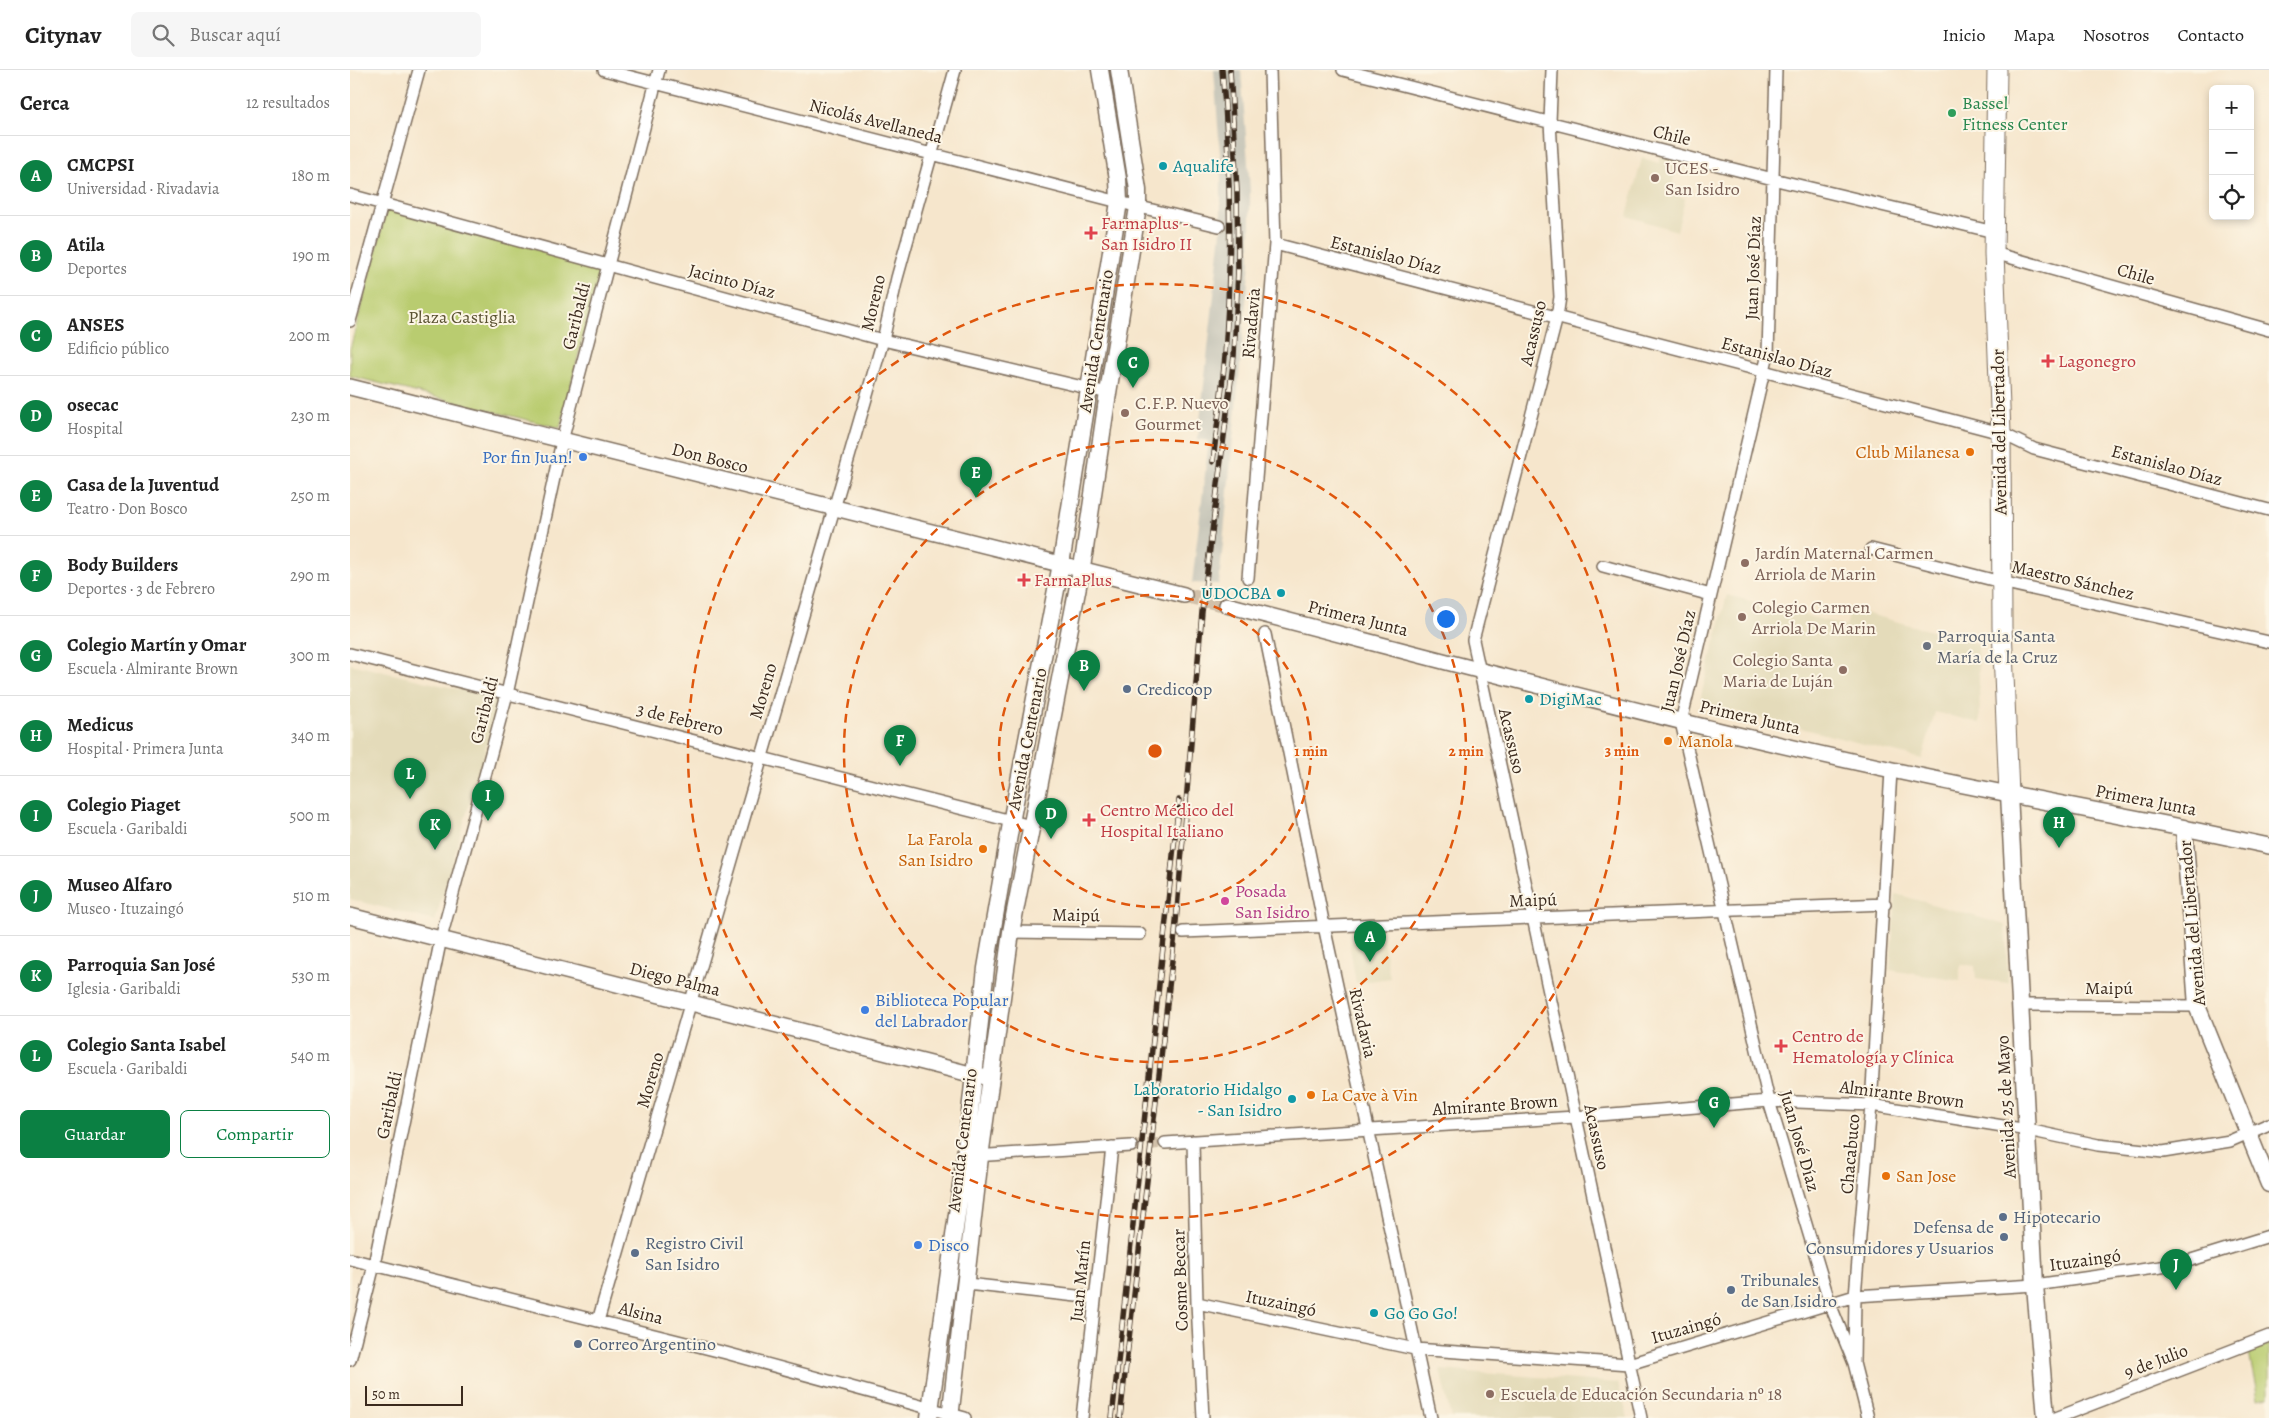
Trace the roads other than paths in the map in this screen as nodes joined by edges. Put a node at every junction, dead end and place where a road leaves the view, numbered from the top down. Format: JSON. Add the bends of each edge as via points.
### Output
{"nodes":[{"id":1,"x":419,"y":70,"type":"edge"},
{"id":2,"x":604,"y":70,"type":"edge"},
{"id":3,"x":659,"y":70,"type":"edge"},
{"id":4,"x":955,"y":70,"type":"edge"},
{"id":5,"x":1100,"y":70,"type":"edge"},
{"id":6,"x":1119,"y":70,"type":"edge"},
{"id":7,"x":1270,"y":70,"type":"edge"},
{"id":8,"x":1343,"y":70,"type":"edge"},
{"id":9,"x":1552,"y":70,"type":"edge"},
{"id":10,"x":1776,"y":70,"type":"edge"},
{"id":11,"x":1997,"y":70,"type":"edge"},
{"id":12,"x":655,"y":83,"type":"junction"},
{"id":13,"x":1550,"y":122,"type":"junction"},
{"id":14,"x":932,"y":154,"type":"junction"},
{"id":15,"x":1773,"y":179,"type":"junction"},
{"id":16,"x":350,"y":195,"type":"edge"},
{"id":17,"x":381,"y":202,"type":"junction"},
{"id":18,"x":1119,"y":202,"type":"junction"},
{"id":19,"x":1138,"y":207,"type":"junction"},
{"id":20,"x":1219,"y":226,"type":"dead end"},
{"id":21,"x":1994,"y":232,"type":"junction"},
{"id":22,"x":1275,"y":244,"type":"junction"},
{"id":23,"x":1994,"y":253,"type":"junction"},
{"id":24,"x":607,"y":264,"type":"junction"},
{"id":25,"x":1557,"y":317,"type":"junction"},
{"id":26,"x":350,"y":322,"type":"edge"},
{"id":27,"x":2269,"y":330,"type":"edge"},
{"id":28,"x":883,"y":340,"type":"junction"},
{"id":29,"x":1765,"y":373,"type":"junction"},
{"id":30,"x":350,"y":387,"type":"edge"},
{"id":31,"x":1088,"y":390,"type":"junction"},
{"id":32,"x":1108,"y":393,"type":"junction"},
{"id":33,"x":2001,"y":433,"type":"junction"},
{"id":34,"x":562,"y":441,"type":"junction"},
{"id":35,"x":835,"y":508,"type":"junction"},
{"id":36,"x":2269,"y":510,"type":"edge"},
{"id":37,"x":1871,"y":549,"type":"dead end"},
{"id":38,"x":1061,"y":564,"type":"junction"},
{"id":39,"x":1603,"y":566,"type":"dead end"},
{"id":40,"x":1081,"y":569,"type":"junction"},
{"id":41,"x":1248,"y":578,"type":"dead end"},
{"id":42,"x":2002,"y":582,"type":"junction"},
{"id":43,"x":1184,"y":595,"type":"tunnel mouth"},
{"id":44,"x":1711,"y":595,"type":"junction"},
{"id":45,"x":1227,"y":605,"type":"tunnel mouth"},
{"id":46,"x":1265,"y":634,"type":"dead end"},
{"id":47,"x":2269,"y":642,"type":"edge"},
{"id":48,"x":350,"y":654,"type":"edge"},
{"id":49,"x":1478,"y":670,"type":"junction"},
{"id":50,"x":507,"y":694,"type":"junction"},
{"id":51,"x":1681,"y":722,"type":"junction"},
{"id":52,"x":762,"y":757,"type":"junction"},
{"id":53,"x":1891,"y":771,"type":"junction"},
{"id":54,"x":2009,"y":794,"type":"junction"},
{"id":55,"x":1012,"y":822,"type":"junction"},
{"id":56,"x":1031,"y":826,"type":"junction"},
{"id":57,"x":2184,"y":828,"type":"junction"},
{"id":58,"x":2269,"y":846,"type":"edge"},
{"id":59,"x":1885,"y":904,"type":"junction"},
{"id":60,"x":1724,"y":910,"type":"junction"},
{"id":61,"x":350,"y":916,"type":"edge"},
{"id":62,"x":1533,"y":918,"type":"junction"},
{"id":63,"x":1324,"y":926,"type":"junction"},
{"id":64,"x":1011,"y":932,"type":"junction"},
{"id":65,"x":1183,"y":932,"type":"dead end"},
{"id":66,"x":1140,"y":934,"type":"dead end"},
{"id":67,"x":441,"y":938,"type":"junction"},
{"id":68,"x":691,"y":1002,"type":"junction"},
{"id":69,"x":2021,"y":1005,"type":"junction"},
{"id":70,"x":2197,"y":1006,"type":"junction"},
{"id":71,"x":982,"y":1076,"type":"junction"},
{"id":72,"x":1769,"y":1101,"type":"junction"},
{"id":73,"x":1872,"y":1105,"type":"junction"},
{"id":74,"x":1575,"y":1117,"type":"junction"},
{"id":75,"x":2269,"y":1124,"type":"edge"},
{"id":76,"x":1369,"y":1130,"type":"junction"},
{"id":77,"x":2028,"y":1130,"type":"junction"},
{"id":78,"x":2248,"y":1134,"type":"junction"},
{"id":79,"x":1193,"y":1141,"type":"junction"},
{"id":80,"x":1165,"y":1143,"type":"tunnel mouth"},
{"id":81,"x":1130,"y":1146,"type":"tunnel mouth"},
{"id":82,"x":1112,"y":1147,"type":"junction"},
{"id":83,"x":972,"y":1156,"type":"junction"},
{"id":84,"x":2269,"y":1184,"type":"edge"},
{"id":85,"x":2269,"y":1236,"type":"edge"},
{"id":86,"x":350,"y":1258,"type":"edge"},
{"id":87,"x":374,"y":1265,"type":"junction"},
{"id":88,"x":967,"y":1284,"type":"junction"},
{"id":89,"x":2035,"y":1285,"type":"junction"},
{"id":90,"x":1855,"y":1296,"type":"junction"},
{"id":91,"x":1095,"y":1298,"type":"junction"},
{"id":92,"x":1197,"y":1303,"type":"junction"},
{"id":93,"x":1830,"y":1304,"type":"junction"},
{"id":94,"x":598,"y":1321,"type":"junction"},
{"id":95,"x":2269,"y":1336,"type":"edge"},
{"id":96,"x":1415,"y":1349,"type":"junction"},
{"id":97,"x":350,"y":1360,"type":"edge"},
{"id":98,"x":1854,"y":1363,"type":"junction"},
{"id":99,"x":1629,"y":1364,"type":"junction"},
{"id":100,"x":930,"y":1413,"type":"edge"},
{"id":101,"x":955,"y":1417,"type":"edge"},
{"id":102,"x":1082,"y":1418,"type":"edge"},
{"id":103,"x":1203,"y":1418,"type":"edge"},
{"id":104,"x":1431,"y":1418,"type":"edge"},
{"id":105,"x":1641,"y":1418,"type":"edge"},
{"id":106,"x":1868,"y":1418,"type":"edge"},
{"id":107,"x":2046,"y":1418,"type":"edge"},
{"id":108,"x":2056,"y":1418,"type":"edge"}],
"edges":[{"from":1,"to":17,"type":"street"},
{"from":2,"to":12,"type":"street","name":"Nicolás Avellaneda"},
{"from":3,"to":12,"type":"street","name":"Garibaldi"},
{"from":4,"to":14,"type":"street","name":"Moreno"},
{"from":5,"to":18,"type":"main road","name":"Avenida Centenario"},
{"from":6,"to":19,"type":"main road","name":"Avenida Centenario"},
{"from":7,"to":22,"type":"street","name":"Rivadavia"},
{"from":8,"to":13,"type":"street","name":"Chile"},
{"from":9,"to":13,"type":"street","name":"Acassuso"},
{"from":10,"to":15,"type":"street","name":"Juan José Díaz"},
{"from":11,"to":21,"type":"main road","name":"Avenida del Libertador"},
{"from":12,"to":14,"type":"street","name":"Nicolás Avellaneda"},
{"from":12,"to":24,"type":"street","name":"Garibaldi"},
{"from":13,"to":15,"type":"street","name":"Chile"},
{"from":13,"to":25,"type":"street","name":"Acassuso","via":[[1560,297]]},
{"from":14,"to":18,"type":"street","name":"Nicolás Avellaneda"},
{"from":14,"to":28,"type":"street","name":"Moreno"},
{"from":15,"to":21,"type":"street","name":"Chile"},
{"from":15,"to":29,"type":"street","name":"Juan José Díaz"},
{"from":16,"to":17,"type":"street","name":"Jacinto Díaz"},
{"from":17,"to":24,"type":"street","name":"Jacinto Díaz"},
{"from":17,"to":26,"type":"street"},
{"from":18,"to":19,"type":"street","name":"Nicolás Avellaneda"},
{"from":18,"to":31,"type":"main road","name":"Avenida Centenario"},
{"from":19,"to":20,"type":"street"},
{"from":19,"to":32,"type":"main road","name":"Avenida Centenario"},
{"from":21,"to":23,"type":"main road","name":"Avenida del Libertador"},
{"from":22,"to":25,"type":"street","name":"Estanislao Díaz"},
{"from":22,"to":41,"type":"street","name":"Rivadavia"},
{"from":23,"to":27,"type":"street","name":"Chile"},
{"from":23,"to":33,"type":"main road","name":"Avenida del Libertador"},
{"from":24,"to":28,"type":"street","name":"Jacinto Díaz"},
{"from":24,"to":34,"type":"street","name":"Garibaldi"},
{"from":25,"to":29,"type":"street","name":"Estanislao Díaz"},
{"from":25,"to":49,"type":"street","name":"Acassuso","via":[[1473,640]]},
{"from":28,"to":31,"type":"street","name":"Jacinto Díaz"},
{"from":28,"to":35,"type":"street","name":"Moreno"},
{"from":29,"to":33,"type":"street","name":"Estanislao Díaz"},
{"from":29,"to":44,"type":"street","name":"Juan José Díaz"},
{"from":30,"to":34,"type":"street","name":"Don Bosco"},
{"from":31,"to":32,"type":"street","name":"Jacinto Díaz"},
{"from":31,"to":38,"type":"main road","name":"Avenida Centenario"},
{"from":32,"to":40,"type":"main road","name":"Avenida Centenario"},
{"from":33,"to":36,"type":"street","name":"Estanislao Díaz","via":[[2034,449]]},
{"from":33,"to":42,"type":"main road","name":"Avenida del Libertador"},
{"from":34,"to":35,"type":"street","name":"Don Bosco"},
{"from":34,"to":50,"type":"street","name":"Garibaldi"},
{"from":35,"to":38,"type":"street","name":"Don Bosco"},
{"from":35,"to":52,"type":"street","name":"Moreno"},
{"from":37,"to":42,"type":"street","name":"Maestro Sánchez"},
{"from":38,"to":40,"type":"street"},
{"from":38,"to":55,"type":"main road","name":"Avenida Centenario"},
{"from":39,"to":44,"type":"street"},
{"from":40,"to":43,"type":"street"},
{"from":40,"to":56,"type":"main road","name":"Avenida Centenario"},
{"from":42,"to":47,"type":"street","name":"Maestro Sánchez"},
{"from":42,"to":54,"type":"main road","name":"Avenida del Libertador"},
{"from":44,"to":51,"type":"street","name":"Juan José Díaz"},
{"from":45,"to":49,"type":"street","name":"Primera Junta"},
{"from":46,"to":63,"type":"street","name":"Rivadavia"},
{"from":48,"to":50,"type":"street","name":"3 de Febrero"},
{"from":49,"to":51,"type":"street","name":"Primera Junta"},
{"from":49,"to":62,"type":"street","name":"Acassuso"},
{"from":50,"to":52,"type":"street","name":"3 de Febrero"},
{"from":50,"to":67,"type":"street","name":"Garibaldi"},
{"from":51,"to":53,"type":"street","name":"Primera Junta"},
{"from":51,"to":60,"type":"street","name":"Juan José Díaz"},
{"from":52,"to":55,"type":"street","name":"3 de Febrero"},
{"from":52,"to":68,"type":"street","name":"Moreno"},
{"from":53,"to":54,"type":"street","name":"Primera Junta"},
{"from":53,"to":59,"type":"street","name":"Chacabuco"},
{"from":54,"to":57,"type":"main road","name":"Primera Junta"},
{"from":54,"to":69,"type":"main road","name":"Avenida 25 de Mayo"},
{"from":55,"to":56,"type":"street","name":"3 de Febrero"},
{"from":55,"to":71,"type":"main road","name":"Avenida Centenario","via":[[986,968]]},
{"from":56,"to":64,"type":"main road","name":"Avenida Centenario"},
{"from":57,"to":58,"type":"street","name":"Primera Junta"},
{"from":57,"to":70,"type":"main road","name":"Avenida del Libertador"},
{"from":59,"to":60,"type":"street","name":"Maipú"},
{"from":59,"to":73,"type":"street","name":"Chacabuco"},
{"from":60,"to":62,"type":"street","name":"Maipú"},
{"from":60,"to":72,"type":"street","name":"Juan José Díaz"},
{"from":61,"to":67,"type":"street","name":"Diego Palma"},
{"from":62,"to":63,"type":"street","name":"Maipú"},
{"from":62,"to":74,"type":"street","name":"Acassuso"},
{"from":63,"to":65,"type":"street","name":"Maipú"},
{"from":63,"to":76,"type":"street","name":"Rivadavia"},
{"from":64,"to":66,"type":"street","name":"Maipú"},
{"from":64,"to":71,"type":"main road","name":"Avenida Centenario"},
{"from":67,"to":68,"type":"street","name":"Diego Palma"},
{"from":67,"to":87,"type":"street","name":"Garibaldi"},
{"from":68,"to":71,"type":"street","name":"Diego Palma"},
{"from":68,"to":94,"type":"street","name":"Moreno"},
{"from":69,"to":70,"type":"street","name":"Maipú"},
{"from":69,"to":77,"type":"main road","name":"Avenida 25 de Mayo"},
{"from":70,"to":78,"type":"main road","name":"Avenida del Libertador"},
{"from":71,"to":83,"type":"main road","name":"Avenida Centenario"},
{"from":72,"to":73,"type":"street","name":"Almirante Brown"},
{"from":72,"to":74,"type":"street","name":"Almirante Brown"},
{"from":72,"to":93,"type":"street","name":"Juan José Díaz"},
{"from":73,"to":77,"type":"street","name":"Almirante Brown"},
{"from":73,"to":90,"type":"street","name":"Chacabuco"},
{"from":74,"to":76,"type":"street","name":"Almirante Brown"},
{"from":74,"to":99,"type":"street","name":"Acassuso"},
{"from":75,"to":78,"type":"street","name":"Almirante Brown"},
{"from":76,"to":79,"type":"street","name":"Almirante Brown"},
{"from":76,"to":96,"type":"street","name":"Rivadavia"},
{"from":77,"to":78,"type":"street","name":"Almirante Brown","via":[[2098,1145],[2163,1152],[2230,1141]]},
{"from":77,"to":89,"type":"main road","name":"Avenida 25 de Mayo"},
{"from":78,"to":84,"type":"main road","name":"Avenida del Libertador"},
{"from":79,"to":80,"type":"street","name":"Almirante Brown"},
{"from":79,"to":92,"type":"street","name":"Cosme Beccar"},
{"from":81,"to":82,"type":"street"},
{"from":82,"to":83,"type":"street"},
{"from":82,"to":91,"type":"street","name":"Juan Marín"},
{"from":83,"to":88,"type":"main road","name":"Avenida Centenario"},
{"from":83,"to":100,"type":"main road","name":"Avenida Centenario"},
{"from":85,"to":89,"type":"street","name":"Ituzaingó","via":[[2175,1265]]},
{"from":86,"to":87,"type":"street","name":"Alsina"},
{"from":87,"to":94,"type":"street","name":"Alsina"},
{"from":87,"to":97,"type":"street","name":"Garibaldi"},
{"from":88,"to":91,"type":"street"},
{"from":88,"to":101,"type":"main road","name":"Avenida Centenario"},
{"from":89,"to":90,"type":"street","name":"Ituzaingó"},
{"from":89,"to":107,"type":"main road","name":"Avenida 25 de Mayo"},
{"from":90,"to":93,"type":"street","name":"Ituzaingó"},
{"from":90,"to":98,"type":"street","name":"Chacabuco"},
{"from":91,"to":102,"type":"street","name":"Juan Marín"},
{"from":92,"to":96,"type":"street","name":"Ituzaingó"},
{"from":92,"to":103,"type":"street","name":"Cosme Beccar"},
{"from":93,"to":98,"type":"street","name":"Juan José Díaz"},
{"from":93,"to":99,"type":"street","name":"Ituzaingó"},
{"from":94,"to":100,"type":"street","name":"Alsina","via":[[726,1353]]},
{"from":95,"to":108,"type":"street","name":"9 de Julio"},
{"from":96,"to":99,"type":"street","name":"Ituzaingó"},
{"from":96,"to":104,"type":"street","name":"Rivadavia"},
{"from":98,"to":106,"type":"street","name":"Chacabuco"},
{"from":99,"to":105,"type":"street","name":"Acassuso"},
{"from":100,"to":101,"type":"street","name":"Alsina"}]}
